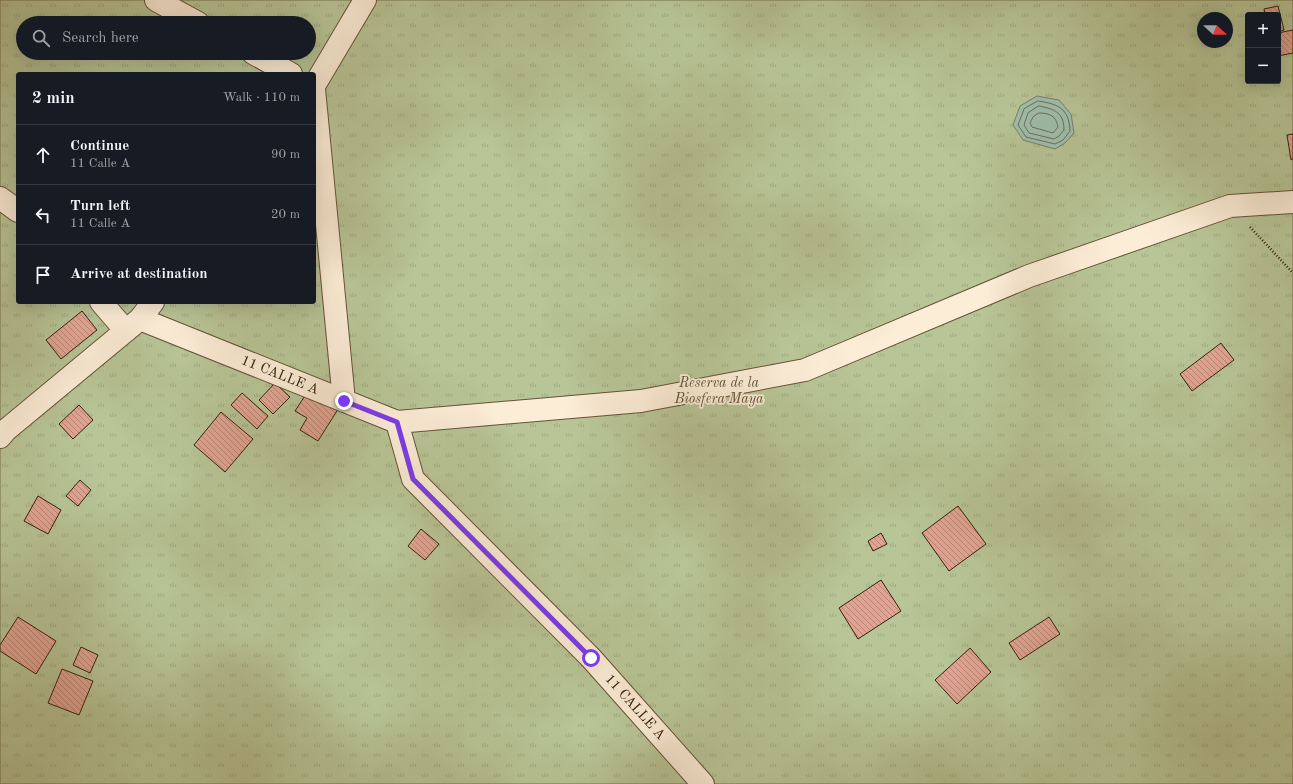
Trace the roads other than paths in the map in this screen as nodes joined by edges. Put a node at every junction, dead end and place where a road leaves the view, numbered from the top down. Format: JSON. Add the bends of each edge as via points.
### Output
{"nodes":[{"id":1,"x":156,"y":0,"type":"edge"},
{"id":2,"x":365,"y":0,"type":"edge"},
{"id":3,"x":185,"y":16,"type":"edge"},
{"id":4,"x":265,"y":60,"type":"edge"},
{"id":5,"x":287,"y":72,"type":"edge"},
{"id":6,"x":316,"y":85,"type":"edge"},
{"id":7,"x":316,"y":109,"type":"edge"},
{"id":8,"x":0,"y":198,"type":"edge"},
{"id":9,"x":1293,"y":202,"type":"edge"},
{"id":10,"x":16,"y":210,"type":"edge"},
{"id":11,"x":106,"y":304,"type":"edge"},
{"id":12,"x":140,"y":317,"type":"edge"},
{"id":13,"x":344,"y":401,"type":"junction"},
{"id":14,"x":397,"y":422,"type":"junction"},
{"id":15,"x":0,"y":437,"type":"edge"},
{"id":16,"x":703,"y":784,"type":"edge"}],
"edges":[{"from":1,"to":3,"type":"street"},
{"from":2,"to":6,"type":"street"},
{"from":4,"to":5,"type":"street"},
{"from":7,"to":13,"type":"street"},
{"from":8,"to":10,"type":"street"},
{"from":9,"to":14,"type":"street","via":[[1230,206],[1028,276],[805,370],[641,401]]},
{"from":11,"to":12,"type":"street"},
{"from":12,"to":13,"type":"street","name":"11 CALLE A"},
{"from":12,"to":15,"type":"street"},
{"from":13,"to":14,"type":"street","name":"11 CALLE A"},
{"from":14,"to":16,"type":"street","name":"11 CALLE A","via":[[413,479],[591,658]]}]}
